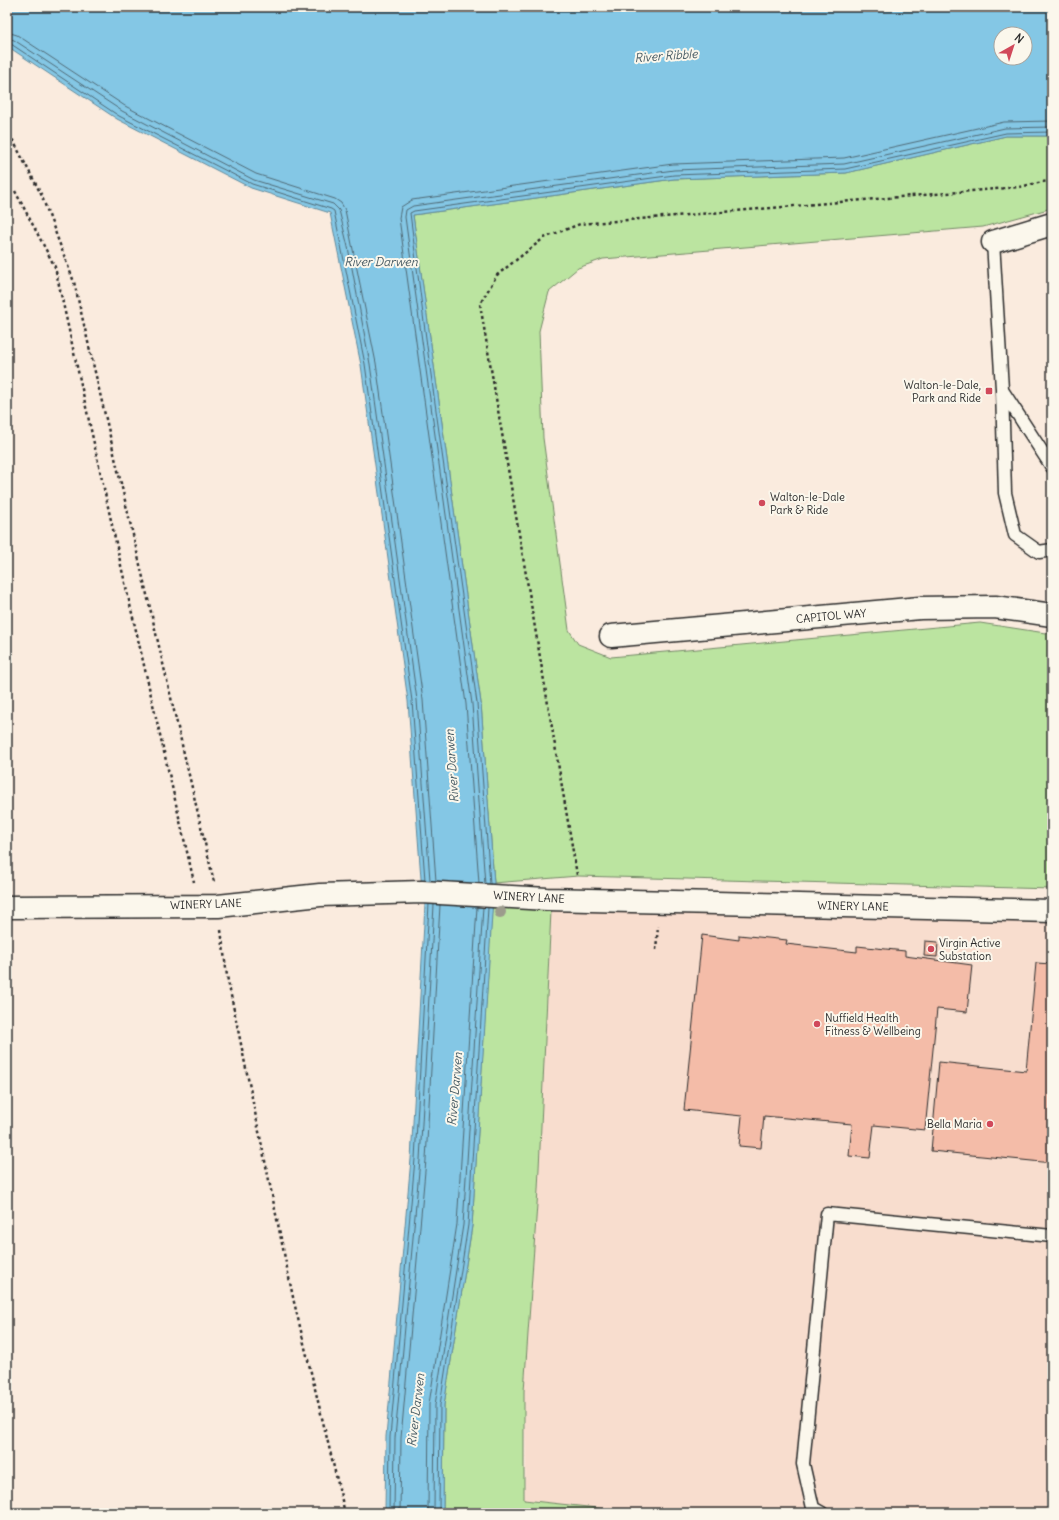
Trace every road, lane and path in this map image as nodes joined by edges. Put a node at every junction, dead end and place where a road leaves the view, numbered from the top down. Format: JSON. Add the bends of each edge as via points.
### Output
{"nodes":[{"id":1,"x":7,"y":129,"type":"edge"},
{"id":2,"x":1052,"y":180,"type":"edge"},
{"id":3,"x":15,"y":191,"type":"dead end"},
{"id":4,"x":1052,"y":224,"type":"edge"},
{"id":5,"x":993,"y":242,"type":"joint"},
{"id":6,"x":1002,"y":389,"type":"junction"},
{"id":7,"x":1052,"y":467,"type":"edge"},
{"id":8,"x":1052,"y":550,"type":"edge"},
{"id":9,"x":1052,"y":615,"type":"edge"},
{"id":10,"x":611,"y":636,"type":"dead end"},
{"id":11,"x":580,"y":899,"type":"junction"},
{"id":12,"x":209,"y":906,"type":"junction"},
{"id":13,"x":7,"y":908,"type":"edge"},
{"id":14,"x":1052,"y":911,"type":"edge"},
{"id":15,"x":1052,"y":1236,"type":"edge"},
{"id":16,"x":344,"y":1508,"type":"junction"},
{"id":17,"x":334,"y":1513,"type":"edge"},
{"id":18,"x":345,"y":1513,"type":"edge"},
{"id":19,"x":822,"y":1513,"type":"edge"}],
"edges":[{"from":1,"to":12,"type":"path","via":[[41,194],[74,282]]},
{"from":2,"to":11,"type":"path","via":[[1019,187],[580,224],[544,238],[497,275],[480,304]]},
{"from":3,"to":12,"type":"path","via":[[55,267],[124,578]]},
{"from":4,"to":5,"type":"street"},
{"from":5,"to":6,"type":"lane"},
{"from":6,"to":7,"type":"lane"},
{"from":6,"to":8,"type":"lane","via":[[1005,493],[1015,535],[1039,552]]},
{"from":9,"to":10,"type":"street","name":"CAPITOL WAY","via":[[995,607],[920,608]]},
{"from":11,"to":12,"type":"street","name":"WINERY LANE","via":[[429,892],[320,895]]},
{"from":11,"to":14,"type":"street","name":"WINERY LANE"},
{"from":12,"to":13,"type":"street","name":"WINERY LANE"},
{"from":12,"to":16,"type":"path","via":[[227,976],[294,1302]]},
{"from":15,"to":19,"type":"lane","via":[[827,1214],[803,1464],[813,1508]]},
{"from":16,"to":17,"type":"path"},
{"from":16,"to":18,"type":"path"}]}
